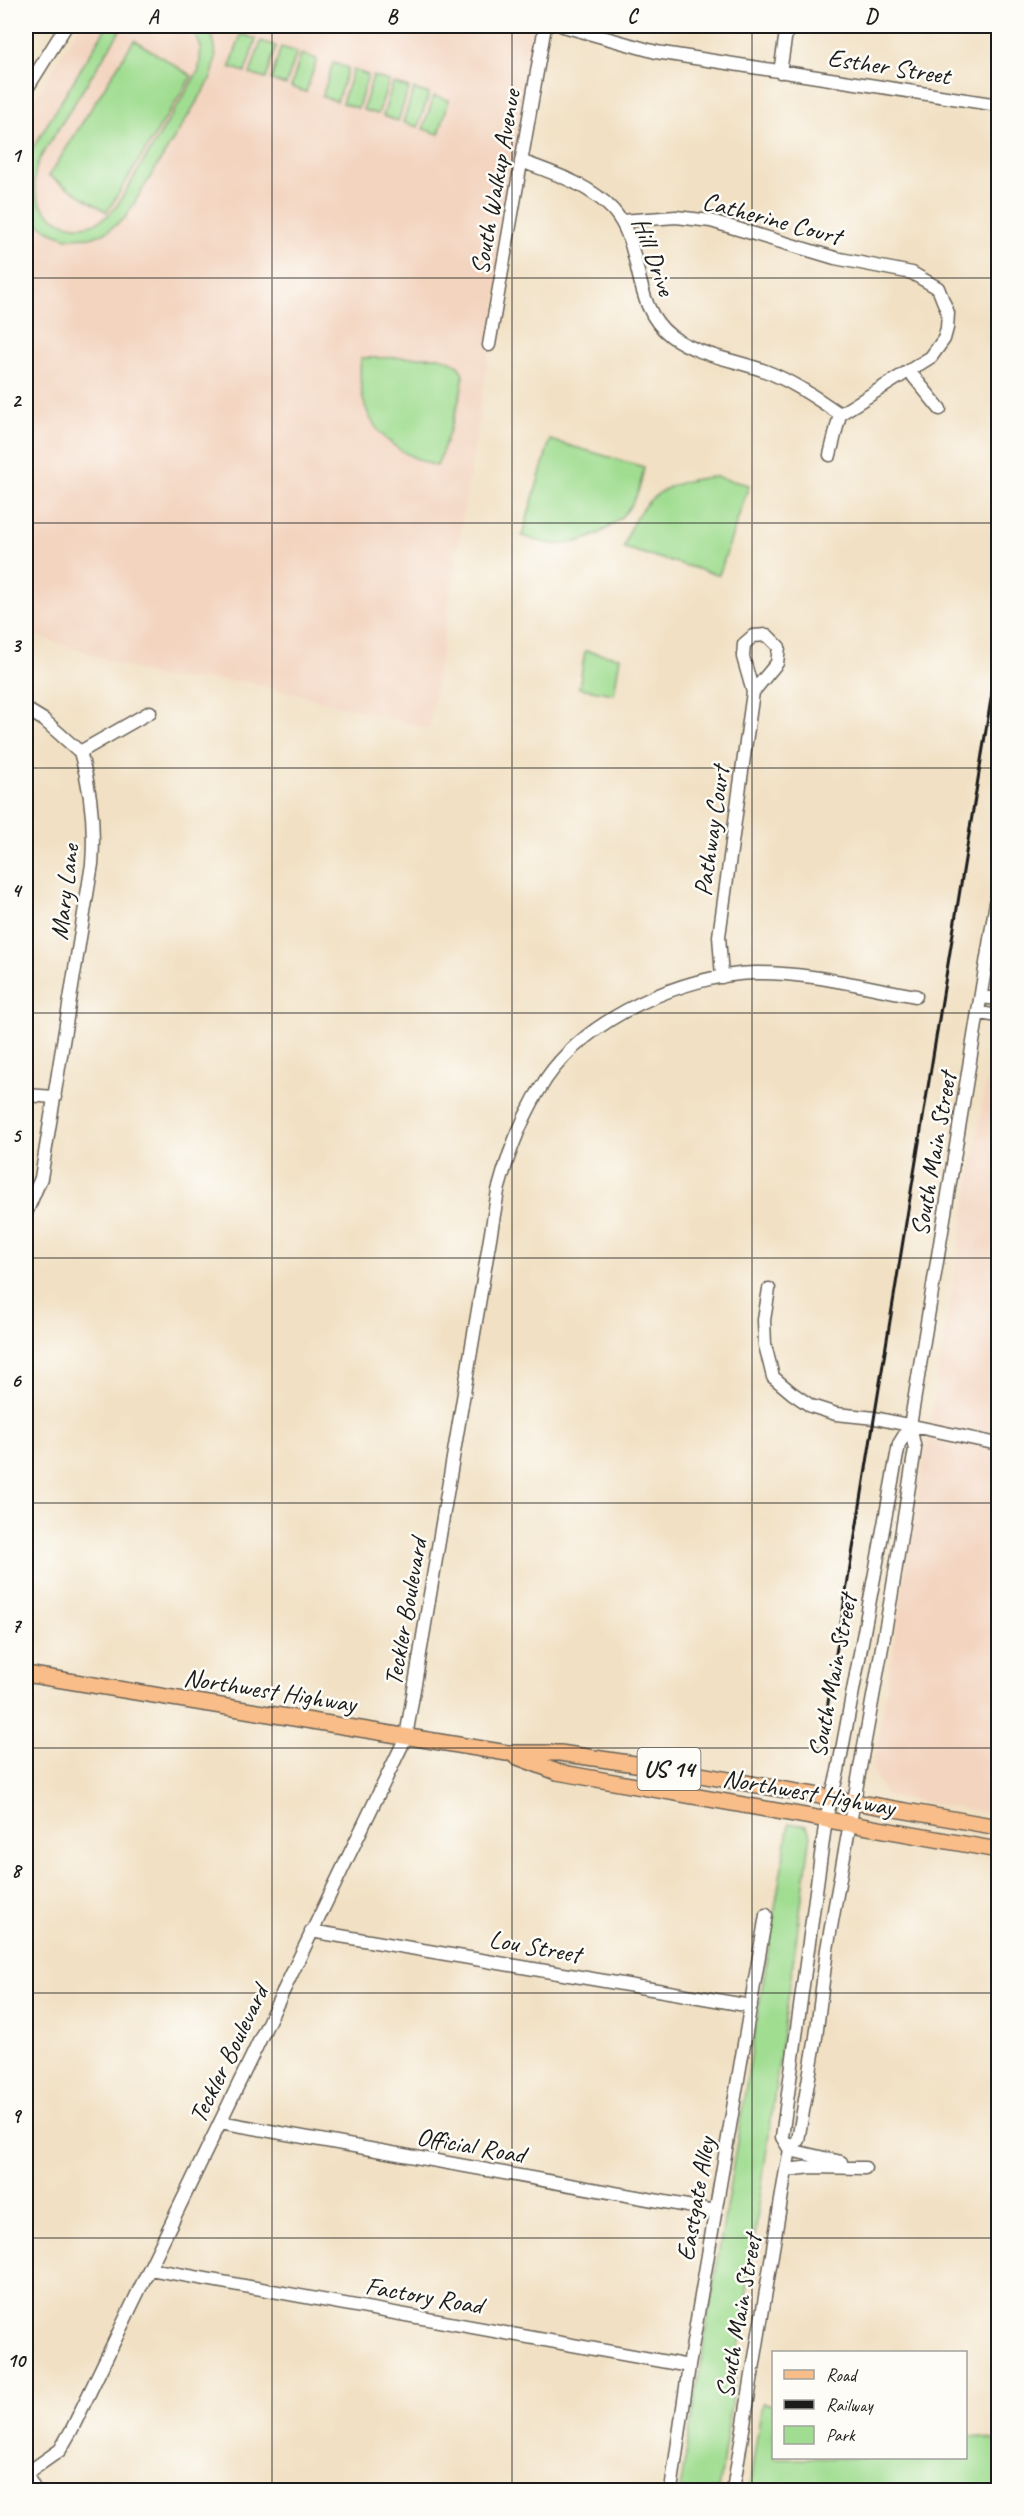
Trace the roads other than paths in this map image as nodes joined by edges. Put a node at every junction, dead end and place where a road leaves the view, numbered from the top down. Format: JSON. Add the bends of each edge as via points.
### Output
{"nodes":[{"id":1,"x":64,"y":26,"type":"edge"},
{"id":2,"x":545,"y":26,"type":"edge"},
{"id":3,"x":563,"y":26,"type":"edge"},
{"id":4,"x":787,"y":26,"type":"edge"},
{"id":5,"x":780,"y":72,"type":"junction"},
{"id":6,"x":26,"y":90,"type":"edge"},
{"id":7,"x":999,"y":105,"type":"edge"},
{"id":8,"x":521,"y":161,"type":"junction"},
{"id":9,"x":621,"y":221,"type":"junction"},
{"id":10,"x":489,"y":345,"type":"dead end"},
{"id":11,"x":909,"y":371,"type":"junction"},
{"id":12,"x":940,"y":409,"type":"dead end"},
{"id":13,"x":840,"y":414,"type":"junction"},
{"id":14,"x":830,"y":455,"type":"dead end"},
{"id":15,"x":753,"y":692,"type":"dead end"},
{"id":16,"x":26,"y":709,"type":"edge"},
{"id":17,"x":150,"y":712,"type":"dead end"},
{"id":18,"x":80,"y":752,"type":"junction"},
{"id":19,"x":999,"y":890,"type":"edge"},
{"id":20,"x":722,"y":977,"type":"junction"},
{"id":21,"x":916,"y":996,"type":"dead end"},
{"id":22,"x":982,"y":997,"type":"junction"},
{"id":23,"x":999,"y":999,"type":"edge"},
{"id":24,"x":980,"y":1013,"type":"junction"},
{"id":25,"x":999,"y":1016,"type":"edge"},
{"id":26,"x":26,"y":1095,"type":"edge"},
{"id":27,"x":55,"y":1097,"type":"junction"},
{"id":28,"x":26,"y":1213,"type":"edge"},
{"id":29,"x":769,"y":1289,"type":"dead end"},
{"id":30,"x":910,"y":1426,"type":"junction"},
{"id":31,"x":999,"y":1444,"type":"edge"},
{"id":32,"x":26,"y":1674,"type":"edge"},
{"id":33,"x":406,"y":1737,"type":"junction"},
{"id":34,"x":507,"y":1753,"type":"junction"},
{"id":35,"x":831,"y":1797,"type":"junction"},
{"id":36,"x":855,"y":1801,"type":"junction"},
{"id":37,"x":826,"y":1819,"type":"junction"},
{"id":38,"x":850,"y":1824,"type":"junction"},
{"id":39,"x":999,"y":1827,"type":"edge"},
{"id":40,"x":999,"y":1850,"type":"edge"},
{"id":41,"x":766,"y":1915,"type":"dead end"},
{"id":42,"x":311,"y":1931,"type":"junction"},
{"id":43,"x":751,"y":2006,"type":"junction"},
{"id":44,"x":220,"y":2122,"type":"junction"},
{"id":45,"x":790,"y":2150,"type":"junction"},
{"id":46,"x":786,"y":2170,"type":"junction"},
{"id":47,"x":715,"y":2211,"type":"junction"},
{"id":48,"x":150,"y":2270,"type":"junction"},
{"id":49,"x":689,"y":2366,"type":"junction"},
{"id":50,"x":26,"y":2474,"type":"edge"},
{"id":51,"x":35,"y":2490,"type":"edge"},
{"id":52,"x":671,"y":2490,"type":"edge"},
{"id":53,"x":733,"y":2490,"type":"edge"}],
"edges":[{"from":1,"to":6,"type":"street"},
{"from":2,"to":8,"type":"street","name":"South Walkup Avenue"},
{"from":3,"to":5,"type":"street","name":"Esther Street","via":[[656,52]]},
{"from":4,"to":5,"type":"street"},
{"from":5,"to":7,"type":"street","name":"Esther Street"},
{"from":8,"to":9,"type":"street","name":"Hill Drive","via":[[584,187]]},
{"from":8,"to":10,"type":"street","name":"South Walkup Avenue"},
{"from":9,"to":11,"type":"street","name":"Catherine Court","via":[[676,217],[711,221],[835,258],[912,273],[938,288],[948,313],[939,349]]},
{"from":9,"to":13,"type":"street","name":"Hill Drive","via":[[651,314],[671,336],[795,384]]},
{"from":11,"to":12,"type":"street"},
{"from":11,"to":13,"type":"street","name":"Catherine Court"},
{"from":13,"to":14,"type":"street"},
{"from":15,"to":20,"type":"street","name":"Pathway Court","via":[[719,936]]},
{"from":16,"to":18,"type":"street"},
{"from":17,"to":18,"type":"street"},
{"from":18,"to":27,"type":"street","name":"Mary Lane","via":[[92,809],[92,864]]},
{"from":19,"to":22,"type":"street","name":"South Main Street"},
{"from":20,"to":21,"type":"street","name":"Teckler Boulevard","via":[[755,973],[816,978]]},
{"from":20,"to":33,"type":"street","name":"Teckler Boulevard","via":[[673,989],[636,1004],[575,1048],[548,1077],[510,1148],[487,1248]]},
{"from":22,"to":23,"type":"street"},
{"from":22,"to":24,"type":"street","name":"South Main Street"},
{"from":24,"to":25,"type":"street"},
{"from":24,"to":30,"type":"street","name":"South Main Street"},
{"from":26,"to":27,"type":"street"},
{"from":27,"to":28,"type":"street","name":"Mary Lane","via":[[41,1179]]},
{"from":29,"to":30,"type":"street","via":[[765,1345],[773,1377],[812,1406],[836,1414]]},
{"from":30,"to":31,"type":"street"},
{"from":30,"to":35,"type":"street","name":"South Main Street","via":[[899,1444]]},
{"from":30,"to":36,"type":"street","name":"South Main Street","via":[[915,1449]]},
{"from":32,"to":33,"type":"main road","name":"Northwest Highway","number":"US 14"},
{"from":33,"to":34,"type":"main road","name":"Northwest Highway","number":"US 14"},
{"from":33,"to":42,"type":"street","name":"Teckler Boulevard"},
{"from":34,"to":35,"type":"main road","name":"Northwest Highway","number":"US 14","via":[[560,1753]]},
{"from":34,"to":37,"type":"main road","name":"Northwest Highway","number":"US 14","via":[[557,1772]]},
{"from":35,"to":36,"type":"main road","name":"Northwest Highway","number":"US 14"},
{"from":35,"to":37,"type":"street","name":"South Main Street"},
{"from":36,"to":38,"type":"street","name":"South Main Street"},
{"from":36,"to":39,"type":"main road","name":"Northwest Highway","number":"US 14"},
{"from":37,"to":38,"type":"main road","name":"Northwest Highway","number":"US 14"},
{"from":37,"to":45,"type":"street","name":"South Main Street","via":[[782,2137]]},
{"from":38,"to":40,"type":"main road","name":"Northwest Highway","number":"US 14"},
{"from":38,"to":45,"type":"street","name":"South Main Street","via":[[798,2140]]},
{"from":41,"to":43,"type":"street","name":"Eastgate Alley"},
{"from":42,"to":43,"type":"street","name":"Lou Street"},
{"from":42,"to":44,"type":"street","name":"Teckler Boulevard"},
{"from":43,"to":47,"type":"street","name":"Eastgate Alley"},
{"from":44,"to":47,"type":"street","name":"Official Road"},
{"from":44,"to":48,"type":"street","name":"Teckler Boulevard"},
{"from":45,"to":46,"type":"street","name":"South Main Street"},
{"from":45,"to":46,"type":"street","via":[[865,2168]]},
{"from":46,"to":53,"type":"street","name":"South Main Street"},
{"from":47,"to":49,"type":"street","name":"Eastgate Alley"},
{"from":48,"to":49,"type":"street","name":"Factory Road"},
{"from":48,"to":50,"type":"street","name":"Teckler Boulevard","via":[[60,2450]]},
{"from":49,"to":52,"type":"street","name":"Eastgate Alley"},
{"from":50,"to":51,"type":"street"}]}
